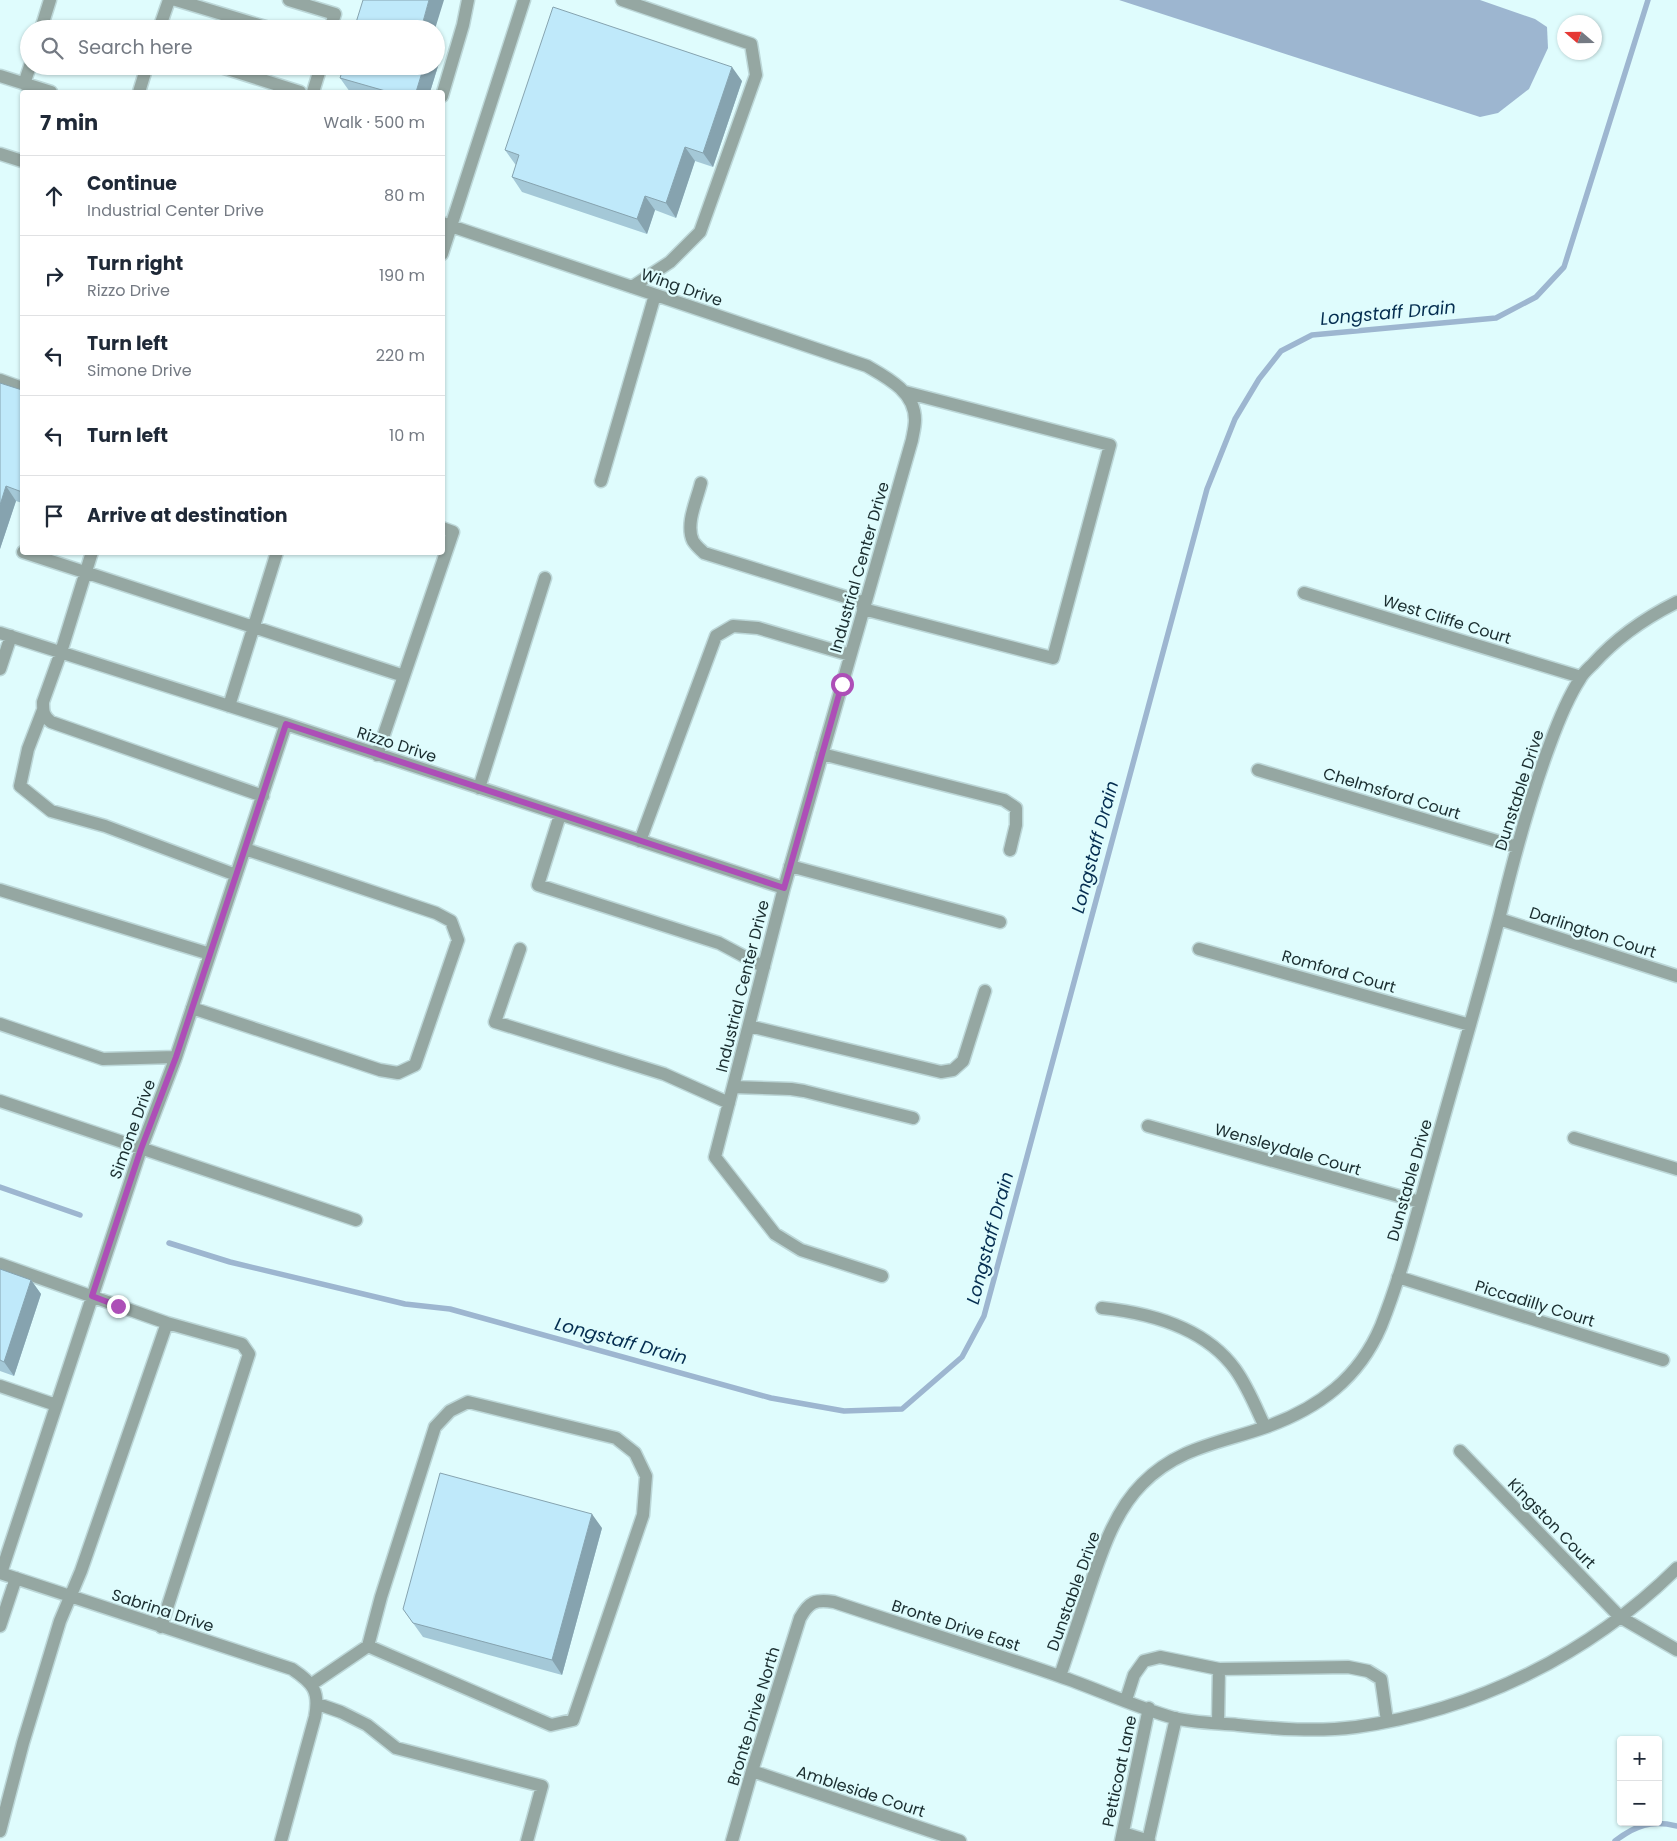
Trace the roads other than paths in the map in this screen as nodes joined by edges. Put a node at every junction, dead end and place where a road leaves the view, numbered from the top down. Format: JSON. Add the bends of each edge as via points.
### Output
{"nodes":[{"id":1,"x":50,"y":0,"type":"edge"},
{"id":2,"x":169,"y":0,"type":"edge"},
{"id":3,"x":176,"y":0,"type":"edge"},
{"id":4,"x":289,"y":0,"type":"edge"},
{"id":5,"x":468,"y":0,"type":"edge"},
{"id":6,"x":524,"y":0,"type":"edge"},
{"id":7,"x":622,"y":0,"type":"edge"},
{"id":8,"x":44,"y":20,"type":"edge"},
{"id":9,"x":163,"y":20,"type":"edge"},
{"id":10,"x":242,"y":20,"type":"edge"},
{"id":11,"x":333,"y":20,"type":"edge"},
{"id":12,"x":27,"y":75,"type":"edge"},
{"id":13,"x":144,"y":75,"type":"edge"},
{"id":14,"x":246,"y":75,"type":"edge"},
{"id":15,"x":318,"y":75,"type":"edge"},
{"id":16,"x":0,"y":76,"type":"edge"},
{"id":17,"x":24,"y":84,"type":"junction"},
{"id":18,"x":44,"y":90,"type":"edge"},
{"id":19,"x":140,"y":90,"type":"edge"},
{"id":20,"x":294,"y":90,"type":"edge"},
{"id":21,"x":314,"y":90,"type":"edge"},
{"id":22,"x":444,"y":90,"type":"edge"},
{"id":23,"x":0,"y":154,"type":"edge"},
{"id":24,"x":20,"y":160,"type":"edge"},
{"id":25,"x":447,"y":225,"type":"edge"},
{"id":26,"x":632,"y":287,"type":"junction"},
{"id":27,"x":655,"y":295,"type":"junction"},
{"id":28,"x":0,"y":380,"type":"edge"},
{"id":29,"x":20,"y":387,"type":"edge"},
{"id":30,"x":905,"y":392,"type":"junction"},
{"id":31,"x":601,"y":481,"type":"dead end"},
{"id":32,"x":701,"y":483,"type":"dead end"},
{"id":33,"x":445,"y":529,"type":"edge"},
{"id":34,"x":31,"y":555,"type":"edge"},
{"id":35,"x":91,"y":555,"type":"edge"},
{"id":36,"x":276,"y":555,"type":"edge"},
{"id":37,"x":86,"y":574,"type":"junction"},
{"id":38,"x":545,"y":578,"type":"dead end"},
{"id":39,"x":1304,"y":593,"type":"dead end"},
{"id":40,"x":1677,"y":602,"type":"edge"},
{"id":41,"x":864,"y":606,"type":"junction"},
{"id":42,"x":254,"y":628,"type":"junction"},
{"id":43,"x":6,"y":635,"type":"edge"},
{"id":44,"x":61,"y":652,"type":"junction"},
{"id":45,"x":850,"y":655,"type":"junction"},
{"id":46,"x":0,"y":669,"type":"edge"},
{"id":47,"x":404,"y":676,"type":"junction"},
{"id":48,"x":1581,"y":677,"type":"junction"},
{"id":49,"x":229,"y":706,"type":"junction"},
{"id":50,"x":43,"y":710,"type":"junction"},
{"id":51,"x":286,"y":724,"type":"junction"},
{"id":52,"x":822,"y":754,"type":"junction"},
{"id":53,"x":377,"y":755,"type":"junction"},
{"id":54,"x":1258,"y":770,"type":"dead end"},
{"id":55,"x":479,"y":788,"type":"junction"},
{"id":56,"x":262,"y":796,"type":"junction"},
{"id":57,"x":560,"y":815,"type":"junction"},
{"id":58,"x":640,"y":841,"type":"junction"},
{"id":59,"x":1517,"y":847,"type":"junction"},
{"id":60,"x":244,"y":850,"type":"junction"},
{"id":61,"x":1010,"y":850,"type":"dead end"},
{"id":62,"x":790,"y":866,"type":"junction"},
{"id":63,"x":236,"y":875,"type":"junction"},
{"id":64,"x":784,"y":888,"type":"junction"},
{"id":65,"x":0,"y":890,"type":"edge"},
{"id":66,"x":1499,"y":919,"type":"junction"},
{"id":67,"x":1000,"y":922,"type":"dead end"},
{"id":68,"x":520,"y":949,"type":"dead end"},
{"id":69,"x":1199,"y":949,"type":"dead end"},
{"id":70,"x":210,"y":954,"type":"junction"},
{"id":71,"x":764,"y":967,"type":"junction"},
{"id":72,"x":1677,"y":976,"type":"edge"},
{"id":73,"x":985,"y":990,"type":"dead end"},
{"id":74,"x":192,"y":1008,"type":"junction"},
{"id":75,"x":0,"y":1024,"type":"edge"},
{"id":76,"x":1470,"y":1025,"type":"junction"},
{"id":77,"x":749,"y":1026,"type":"junction"},
{"id":78,"x":176,"y":1057,"type":"junction"},
{"id":79,"x":733,"y":1087,"type":"junction"},
{"id":80,"x":0,"y":1101,"type":"edge"},
{"id":81,"x":729,"y":1103,"type":"junction"},
{"id":82,"x":913,"y":1118,"type":"dead end"},
{"id":83,"x":1148,"y":1126,"type":"dead end"},
{"id":84,"x":1574,"y":1138,"type":"dead end"},
{"id":85,"x":141,"y":1149,"type":"junction"},
{"id":86,"x":1677,"y":1168,"type":"edge"},
{"id":87,"x":1420,"y":1202,"type":"junction"},
{"id":88,"x":356,"y":1220,"type":"dead end"},
{"id":89,"x":0,"y":1264,"type":"edge"},
{"id":90,"x":882,"y":1276,"type":"dead end"},
{"id":91,"x":1398,"y":1277,"type":"junction"},
{"id":92,"x":92,"y":1296,"type":"junction"},
{"id":93,"x":1102,"y":1308,"type":"dead end"},
{"id":94,"x":167,"y":1323,"type":"junction"},
{"id":95,"x":1663,"y":1360,"type":"dead end"},
{"id":96,"x":0,"y":1386,"type":"edge"},
{"id":97,"x":56,"y":1405,"type":"junction"},
{"id":98,"x":1265,"y":1427,"type":"junction"},
{"id":99,"x":1460,"y":1451,"type":"dead end"},
{"id":100,"x":1677,"y":1568,"type":"edge"},
{"id":101,"x":0,"y":1573,"type":"edge"},
{"id":102,"x":16,"y":1578,"type":"junction"},
{"id":103,"x":70,"y":1597,"type":"junction"},
{"id":104,"x":810,"y":1604,"type":"joint"},
{"id":105,"x":1620,"y":1618,"type":"junction"},
{"id":106,"x":0,"y":1626,"type":"edge"},
{"id":107,"x":161,"y":1627,"type":"junction"},
{"id":108,"x":368,"y":1646,"type":"junction"},
{"id":109,"x":1677,"y":1650,"type":"edge"},
{"id":110,"x":1219,"y":1669,"type":"junction"},
{"id":111,"x":1060,"y":1676,"type":"junction"},
{"id":112,"x":312,"y":1684,"type":"junction"},
{"id":113,"x":1126,"y":1700,"type":"junction"},
{"id":114,"x":318,"y":1704,"type":"junction"},
{"id":115,"x":1149,"y":1708,"type":"junction"},
{"id":116,"x":1176,"y":1718,"type":"junction"},
{"id":117,"x":1387,"y":1721,"type":"junction"},
{"id":118,"x":1218,"y":1723,"type":"junction"},
{"id":119,"x":752,"y":1771,"type":"junction"},
{"id":120,"x":0,"y":1832,"type":"edge"},
{"id":121,"x":1122,"y":1837,"type":"edge"},
{"id":122,"x":281,"y":1841,"type":"edge"},
{"id":123,"x":527,"y":1841,"type":"edge"},
{"id":124,"x":732,"y":1841,"type":"edge"},
{"id":125,"x":960,"y":1841,"type":"edge"},
{"id":126,"x":1148,"y":1841,"type":"edge"}],
"edges":[{"from":1,"to":8,"type":"street"},
{"from":2,"to":9,"type":"street"},
{"from":3,"to":10,"type":"street"},
{"from":4,"to":11,"type":"street","via":[[335,14]]},
{"from":5,"to":22,"type":"street"},
{"from":6,"to":25,"type":"street"},
{"from":7,"to":26,"type":"street","via":[[751,44],[756,76],[700,232],[670,262]]},
{"from":12,"to":17,"type":"street"},
{"from":13,"to":19,"type":"street"},
{"from":14,"to":20,"type":"street"},
{"from":15,"to":21,"type":"street"},
{"from":16,"to":17,"type":"street"},
{"from":17,"to":18,"type":"street"},
{"from":23,"to":24,"type":"street"},
{"from":25,"to":26,"type":"street","name":"Wing Drive"},
{"from":26,"to":27,"type":"street","name":"Wing Drive"},
{"from":27,"to":30,"type":"street","name":"Wing Drive","via":[[867,366]]},
{"from":27,"to":31,"type":"street"},
{"from":28,"to":29,"type":"street"},
{"from":30,"to":41,"type":"street","name":"Industrial Center Drive","via":[[915,419],[912,440]]},
{"from":30,"to":41,"type":"street","via":[[1110,445],[1052,658]]},
{"from":32,"to":41,"type":"street","via":[[691,534],[694,543],[704,553]]},
{"from":33,"to":47,"type":"street","via":[[453,532]]},
{"from":34,"to":37,"type":"street"},
{"from":35,"to":37,"type":"street"},
{"from":36,"to":42,"type":"street"},
{"from":37,"to":42,"type":"street"},
{"from":37,"to":44,"type":"street"},
{"from":38,"to":55,"type":"street"},
{"from":39,"to":48,"type":"street","name":"West Cliffe Court"},
{"from":40,"to":48,"type":"street","name":"Dunstable Drive","via":[[1631,628]]},
{"from":41,"to":45,"type":"street","name":"Industrial Center Drive"},
{"from":42,"to":47,"type":"street"},
{"from":42,"to":49,"type":"street"},
{"from":43,"to":44,"type":"street","name":"Rizzo Drive"},
{"from":43,"to":46,"type":"street"},
{"from":44,"to":49,"type":"street","name":"Rizzo Drive"},
{"from":44,"to":50,"type":"street","via":[[48,684]]},
{"from":45,"to":52,"type":"street","name":"Industrial Center Drive"},
{"from":45,"to":58,"type":"street","via":[[758,628],[733,626],[716,636]]},
{"from":47,"to":53,"type":"street"},
{"from":48,"to":59,"type":"street","name":"Dunstable Drive","via":[[1540,768]]},
{"from":49,"to":51,"type":"street","name":"Rizzo Drive"},
{"from":50,"to":56,"type":"street","via":[[51,722]]},
{"from":50,"to":63,"type":"street","via":[[28,749],[20,786],[51,811],[105,826]]},
{"from":51,"to":53,"type":"street","name":"Rizzo Drive"},
{"from":51,"to":56,"type":"street","name":"Simone Drive"},
{"from":52,"to":61,"type":"street","via":[[1004,800],[1016,808]]},
{"from":52,"to":62,"type":"street","name":"Industrial Center Drive"},
{"from":53,"to":55,"type":"street","name":"Rizzo Drive"},
{"from":54,"to":59,"type":"street","name":"Chelmsford Court"},
{"from":55,"to":57,"type":"street","name":"Rizzo Drive"},
{"from":56,"to":60,"type":"street","name":"Simone Drive"},
{"from":57,"to":58,"type":"street","name":"Rizzo Drive"},
{"from":57,"to":71,"type":"street","via":[[538,885],[719,943]]},
{"from":58,"to":64,"type":"street","name":"Rizzo Drive"},
{"from":59,"to":66,"type":"street","name":"Dunstable Drive"},
{"from":60,"to":63,"type":"street","name":"Simone Drive"},
{"from":60,"to":74,"type":"street","via":[[436,914],[451,921],[458,940],[415,1065],[398,1073],[380,1070]]},
{"from":62,"to":64,"type":"street","name":"Industrial Center Drive"},
{"from":62,"to":67,"type":"street"},
{"from":63,"to":70,"type":"street","name":"Simone Drive"},
{"from":64,"to":71,"type":"street","name":"Industrial Center Drive"},
{"from":65,"to":70,"type":"street"},
{"from":66,"to":72,"type":"street","name":"Darlington Court"},
{"from":66,"to":76,"type":"street","name":"Dunstable Drive"},
{"from":68,"to":81,"type":"street","via":[[495,1022],[664,1074]]},
{"from":69,"to":76,"type":"street","name":"Romford Court"},
{"from":70,"to":74,"type":"street","name":"Simone Drive"},
{"from":71,"to":77,"type":"street","name":"Industrial Center Drive"},
{"from":73,"to":77,"type":"street","via":[[963,1061],[953,1070],[941,1072]]},
{"from":74,"to":78,"type":"street","name":"Simone Drive"},
{"from":75,"to":78,"type":"street","via":[[103,1059]]},
{"from":76,"to":87,"type":"street","name":"Dunstable Drive"},
{"from":77,"to":79,"type":"street","name":"Industrial Center Drive"},
{"from":78,"to":85,"type":"street","name":"Simone Drive"},
{"from":79,"to":81,"type":"street","name":"Industrial Center Drive"},
{"from":79,"to":82,"type":"street","via":[[804,1091]]},
{"from":80,"to":85,"type":"street"},
{"from":81,"to":90,"type":"street","name":"Industrial Center Drive","via":[[715,1157],[774,1234],[801,1250]]},
{"from":83,"to":87,"type":"street","name":"Wensleydale Court"},
{"from":84,"to":86,"type":"street"},
{"from":85,"to":88,"type":"street"},
{"from":85,"to":92,"type":"street","name":"Simone Drive"},
{"from":87,"to":91,"type":"street","name":"Dunstable Drive"},
{"from":89,"to":92,"type":"street"},
{"from":91,"to":95,"type":"street","name":"Piccadilly Court"},
{"from":91,"to":98,"type":"street","name":"Dunstable Drive","via":[[1380,1327],[1356,1368],[1322,1400]]},
{"from":92,"to":94,"type":"street"},
{"from":92,"to":97,"type":"street","name":"Simone Drive"},
{"from":93,"to":98,"type":"street","via":[[1146,1315],[1188,1331],[1213,1347],[1244,1383]]},
{"from":94,"to":103,"type":"street"},
{"from":94,"to":107,"type":"street","via":[[242,1344],[249,1354]]},
{"from":96,"to":97,"type":"street"},
{"from":97,"to":101,"type":"street","name":"Simone Drive"},
{"from":98,"to":111,"type":"street","name":"Dunstable Drive","via":[[1190,1451],[1141,1484],[1123,1508],[1101,1553]]},
{"from":99,"to":105,"type":"street","name":"Kingston Court"},
{"from":100,"to":105,"type":"street","name":"Bronte Drive East"},
{"from":101,"to":102,"type":"street","name":"Sabrina Drive"},
{"from":102,"to":103,"type":"street","name":"Sabrina Drive"},
{"from":102,"to":106,"type":"street"},
{"from":103,"to":107,"type":"street","name":"Sabrina Drive"},
{"from":103,"to":120,"type":"street","via":[[23,1743]]},
{"from":104,"to":111,"type":"street","name":"Bronte Drive East","via":[[834,1602]]},
{"from":104,"to":119,"type":"street","name":"Bronte Drive North","via":[[800,1618]]},
{"from":105,"to":109,"type":"street","name":"Kingston Court"},
{"from":105,"to":117,"type":"street","name":"Bronte Drive East","via":[[1523,1678],[1465,1702]]},
{"from":107,"to":112,"type":"street","name":"Sabrina Drive","via":[[292,1669]]},
{"from":108,"to":108,"type":"street","via":[[435,1427],[450,1411],[468,1402],[616,1438],[635,1453],[646,1476],[643,1515],[574,1720],[551,1725]]},
{"from":108,"to":112,"type":"street"},
{"from":110,"to":113,"type":"street","via":[[1160,1657],[1144,1661],[1134,1675]]},
{"from":110,"to":117,"type":"street","via":[[1348,1667],[1368,1671],[1381,1679]]},
{"from":110,"to":118,"type":"street"},
{"from":111,"to":113,"type":"street","name":"Bronte Drive East"},
{"from":112,"to":114,"type":"street"},
{"from":113,"to":115,"type":"street","name":"Bronte Drive East"},
{"from":114,"to":122,"type":"street"},
{"from":114,"to":123,"type":"street","via":[[367,1725],[396,1748],[542,1786]]},
{"from":115,"to":116,"type":"street","name":"Bronte Drive East"},
{"from":115,"to":121,"type":"street","name":"Petticoat Lane"},
{"from":116,"to":118,"type":"street","name":"Bronte Drive East"},
{"from":116,"to":126,"type":"street"},
{"from":117,"to":118,"type":"street","name":"Bronte Drive East","via":[[1313,1729]]},
{"from":119,"to":124,"type":"street","name":"Bronte Drive North"},
{"from":119,"to":125,"type":"street","name":"Ambleside Court"},
{"from":121,"to":126,"type":"street"}]}
